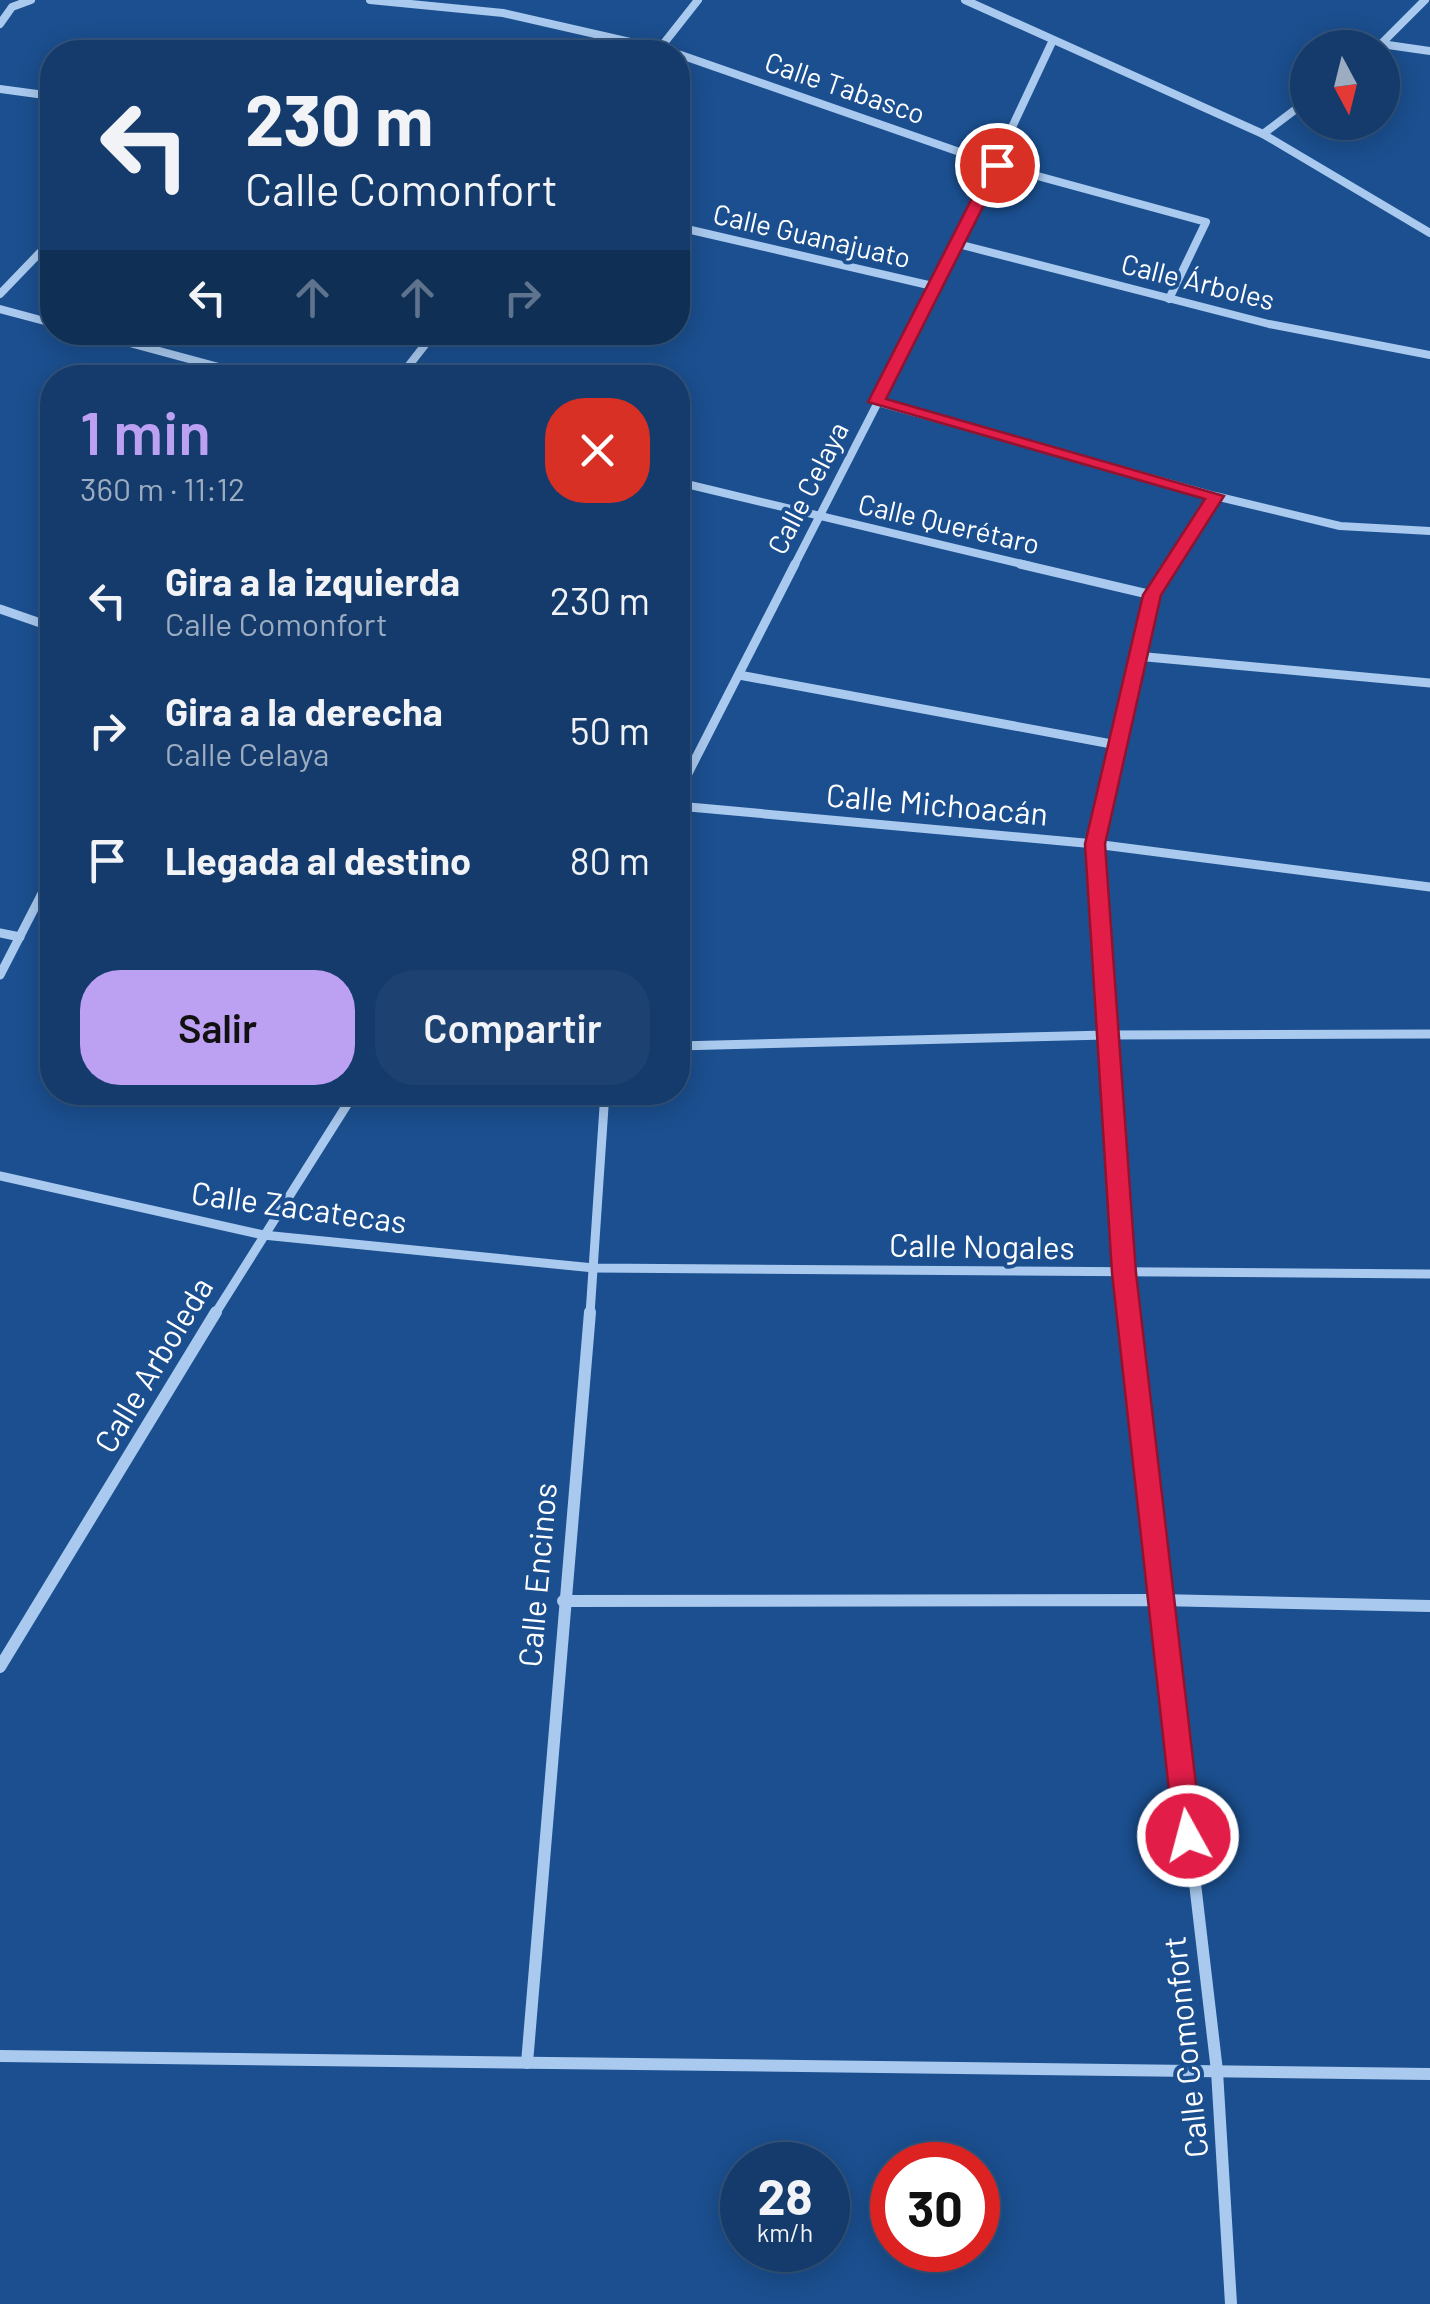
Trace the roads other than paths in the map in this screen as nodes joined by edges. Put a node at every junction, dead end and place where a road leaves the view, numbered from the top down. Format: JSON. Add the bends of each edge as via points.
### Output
{"nodes":[{"id":1,"x":30,"y":0,"type":"edge"},
{"id":2,"x":370,"y":0,"type":"edge"},
{"id":3,"x":698,"y":0,"type":"edge"},
{"id":4,"x":965,"y":0,"type":"edge"},
{"id":5,"x":994,"y":0,"type":"edge"},
{"id":6,"x":1424,"y":0,"type":"edge"},
{"id":7,"x":0,"y":2,"type":"edge"},
{"id":8,"x":12,"y":7,"type":"junction"},
{"id":9,"x":996,"y":14,"type":"junction"},
{"id":10,"x":0,"y":24,"type":"edge"},
{"id":11,"x":1395,"y":30,"type":"edge"},
{"id":12,"x":617,"y":40,"type":"edge"},
{"id":13,"x":666,"y":40,"type":"edge"},
{"id":14,"x":1052,"y":40,"type":"junction"},
{"id":15,"x":1400,"y":48,"type":"edge"},
{"id":16,"x":1430,"y":52,"type":"edge"},
{"id":17,"x":690,"y":58,"type":"edge"},
{"id":18,"x":0,"y":90,"type":"edge"},
{"id":19,"x":40,"y":95,"type":"edge"},
{"id":20,"x":1290,"y":114,"type":"edge"},
{"id":21,"x":1263,"y":134,"type":"junction"},
{"id":22,"x":997,"y":165,"type":"junction"},
{"id":23,"x":690,"y":231,"type":"edge"},
{"id":24,"x":1430,"y":233,"type":"edge"},
{"id":25,"x":958,"y":244,"type":"junction"},
{"id":26,"x":40,"y":252,"type":"edge"},
{"id":27,"x":937,"y":288,"type":"junction"},
{"id":28,"x":0,"y":294,"type":"edge"},
{"id":29,"x":1169,"y":298,"type":"junction"},
{"id":30,"x":0,"y":309,"type":"edge"},
{"id":31,"x":40,"y":320,"type":"edge"},
{"id":32,"x":136,"y":345,"type":"edge"},
{"id":33,"x":425,"y":345,"type":"edge"},
{"id":34,"x":1430,"y":355,"type":"edge"},
{"id":35,"x":211,"y":365,"type":"edge"},
{"id":36,"x":409,"y":365,"type":"edge"},
{"id":37,"x":877,"y":402,"type":"junction"},
{"id":38,"x":690,"y":485,"type":"edge"},
{"id":39,"x":1215,"y":496,"type":"junction"},
{"id":40,"x":818,"y":516,"type":"junction"},
{"id":41,"x":1430,"y":532,"type":"edge"},
{"id":42,"x":1152,"y":595,"type":"junction"},
{"id":43,"x":0,"y":609,"type":"edge"},
{"id":44,"x":40,"y":623,"type":"edge"},
{"id":45,"x":1136,"y":656,"type":"junction"},
{"id":46,"x":739,"y":675,"type":"junction"},
{"id":47,"x":1430,"y":683,"type":"edge"},
{"id":48,"x":1117,"y":745,"type":"junction"},
{"id":49,"x":690,"y":770,"type":"edge"},
{"id":50,"x":690,"y":807,"type":"edge"},
{"id":51,"x":1095,"y":844,"type":"junction"},
{"id":52,"x":1430,"y":887,"type":"edge"},
{"id":53,"x":40,"y":898,"type":"edge"},
{"id":54,"x":0,"y":933,"type":"edge"},
{"id":55,"x":20,"y":937,"type":"junction"},
{"id":56,"x":0,"y":975,"type":"edge"},
{"id":57,"x":1106,"y":1034,"type":"junction"},
{"id":58,"x":1430,"y":1034,"type":"edge"},
{"id":59,"x":690,"y":1046,"type":"edge"},
{"id":60,"x":347,"y":1105,"type":"edge"},
{"id":61,"x":604,"y":1105,"type":"edge"},
{"id":62,"x":0,"y":1176,"type":"edge"},
{"id":63,"x":263,"y":1235,"type":"junction"},
{"id":64,"x":594,"y":1268,"type":"junction"},
{"id":65,"x":1124,"y":1273,"type":"junction"},
{"id":66,"x":1430,"y":1274,"type":"edge"},
{"id":67,"x":1159,"y":1600,"type":"junction"},
{"id":68,"x":563,"y":1601,"type":"junction"},
{"id":69,"x":1430,"y":1606,"type":"edge"},
{"id":70,"x":0,"y":1667,"type":"edge"},
{"id":71,"x":0,"y":2056,"type":"edge"},
{"id":72,"x":527,"y":2063,"type":"junction"},
{"id":73,"x":1217,"y":2071,"type":"junction"},
{"id":74,"x":1430,"y":2074,"type":"edge"},
{"id":75,"x":1232,"y":2304,"type":"edge"}],
"edges":[{"from":1,"to":8,"type":"street"},
{"from":2,"to":12,"type":"street","name":"Calle Tabasco","via":[[503,12]]},
{"from":3,"to":13,"type":"street"},
{"from":4,"to":9,"type":"street"},
{"from":5,"to":9,"type":"street"},
{"from":6,"to":11,"type":"street"},
{"from":7,"to":8,"type":"street"},
{"from":8,"to":10,"type":"street"},
{"from":9,"to":14,"type":"street"},
{"from":14,"to":21,"type":"street"},
{"from":14,"to":22,"type":"street","name":"Calle Celaya"},
{"from":15,"to":16,"type":"street"},
{"from":17,"to":22,"type":"street","name":"Calle Tabasco"},
{"from":18,"to":19,"type":"street"},
{"from":20,"to":21,"type":"street"},
{"from":21,"to":24,"type":"street"},
{"from":22,"to":25,"type":"street","name":"Calle Celaya"},
{"from":22,"to":29,"type":"street","name":"Calle Tabasco","via":[[1206,222]]},
{"from":23,"to":27,"type":"street","name":"Calle Guanajuato"},
{"from":25,"to":27,"type":"street","name":"Calle Celaya"},
{"from":25,"to":29,"type":"street","name":"Calle Árboles"},
{"from":26,"to":28,"type":"street"},
{"from":27,"to":37,"type":"street","name":"Calle Celaya"},
{"from":29,"to":34,"type":"street","name":"Calle Árboles"},
{"from":30,"to":31,"type":"street"},
{"from":32,"to":35,"type":"street"},
{"from":33,"to":36,"type":"street"},
{"from":37,"to":39,"type":"street"},
{"from":37,"to":40,"type":"street","name":"Calle Celaya"},
{"from":38,"to":40,"type":"street","name":"Calle Querétaro"},
{"from":39,"to":41,"type":"street","via":[[1340,526]]},
{"from":39,"to":42,"type":"street","name":"Calle Comonfort"},
{"from":40,"to":42,"type":"street","name":"Calle Querétaro"},
{"from":40,"to":46,"type":"street","name":"Calle Celaya"},
{"from":42,"to":45,"type":"street","name":"Calle Comonfort"},
{"from":43,"to":44,"type":"street"},
{"from":45,"to":47,"type":"street"},
{"from":45,"to":48,"type":"street","name":"Calle Comonfort"},
{"from":46,"to":48,"type":"street"},
{"from":46,"to":49,"type":"street","name":"Calle Celaya"},
{"from":48,"to":51,"type":"street","name":"Calle Comonfort"},
{"from":50,"to":51,"type":"street","name":"Calle Michoacán"},
{"from":51,"to":52,"type":"street","name":"Calle Michoacán"},
{"from":51,"to":57,"type":"street","name":"Calle Comonfort"},
{"from":53,"to":55,"type":"street"},
{"from":54,"to":55,"type":"street"},
{"from":55,"to":56,"type":"street"},
{"from":57,"to":58,"type":"street"},
{"from":57,"to":59,"type":"street"},
{"from":57,"to":65,"type":"street","name":"Calle Comonfort"},
{"from":60,"to":63,"type":"street","name":"Calle Arboleda"},
{"from":61,"to":64,"type":"street","name":"Calle Encinos"},
{"from":62,"to":63,"type":"street","name":"Calle Zacatecas"},
{"from":63,"to":64,"type":"street","name":"Calle Zacatecas"},
{"from":63,"to":70,"type":"street","name":"Calle Arboleda"},
{"from":64,"to":65,"type":"street","name":"Calle Nogales"},
{"from":64,"to":68,"type":"street","name":"Calle Encinos"},
{"from":65,"to":66,"type":"street","name":"Calle Nogales"},
{"from":65,"to":67,"type":"street","name":"Calle Comonfort"},
{"from":67,"to":68,"type":"street"},
{"from":67,"to":69,"type":"street"},
{"from":67,"to":73,"type":"street","name":"Calle Comonfort"},
{"from":68,"to":72,"type":"street","name":"Calle Encinos"},
{"from":71,"to":72,"type":"street"},
{"from":72,"to":73,"type":"street"},
{"from":73,"to":74,"type":"street"},
{"from":73,"to":75,"type":"street","name":"Calle Comonfort"}]}
